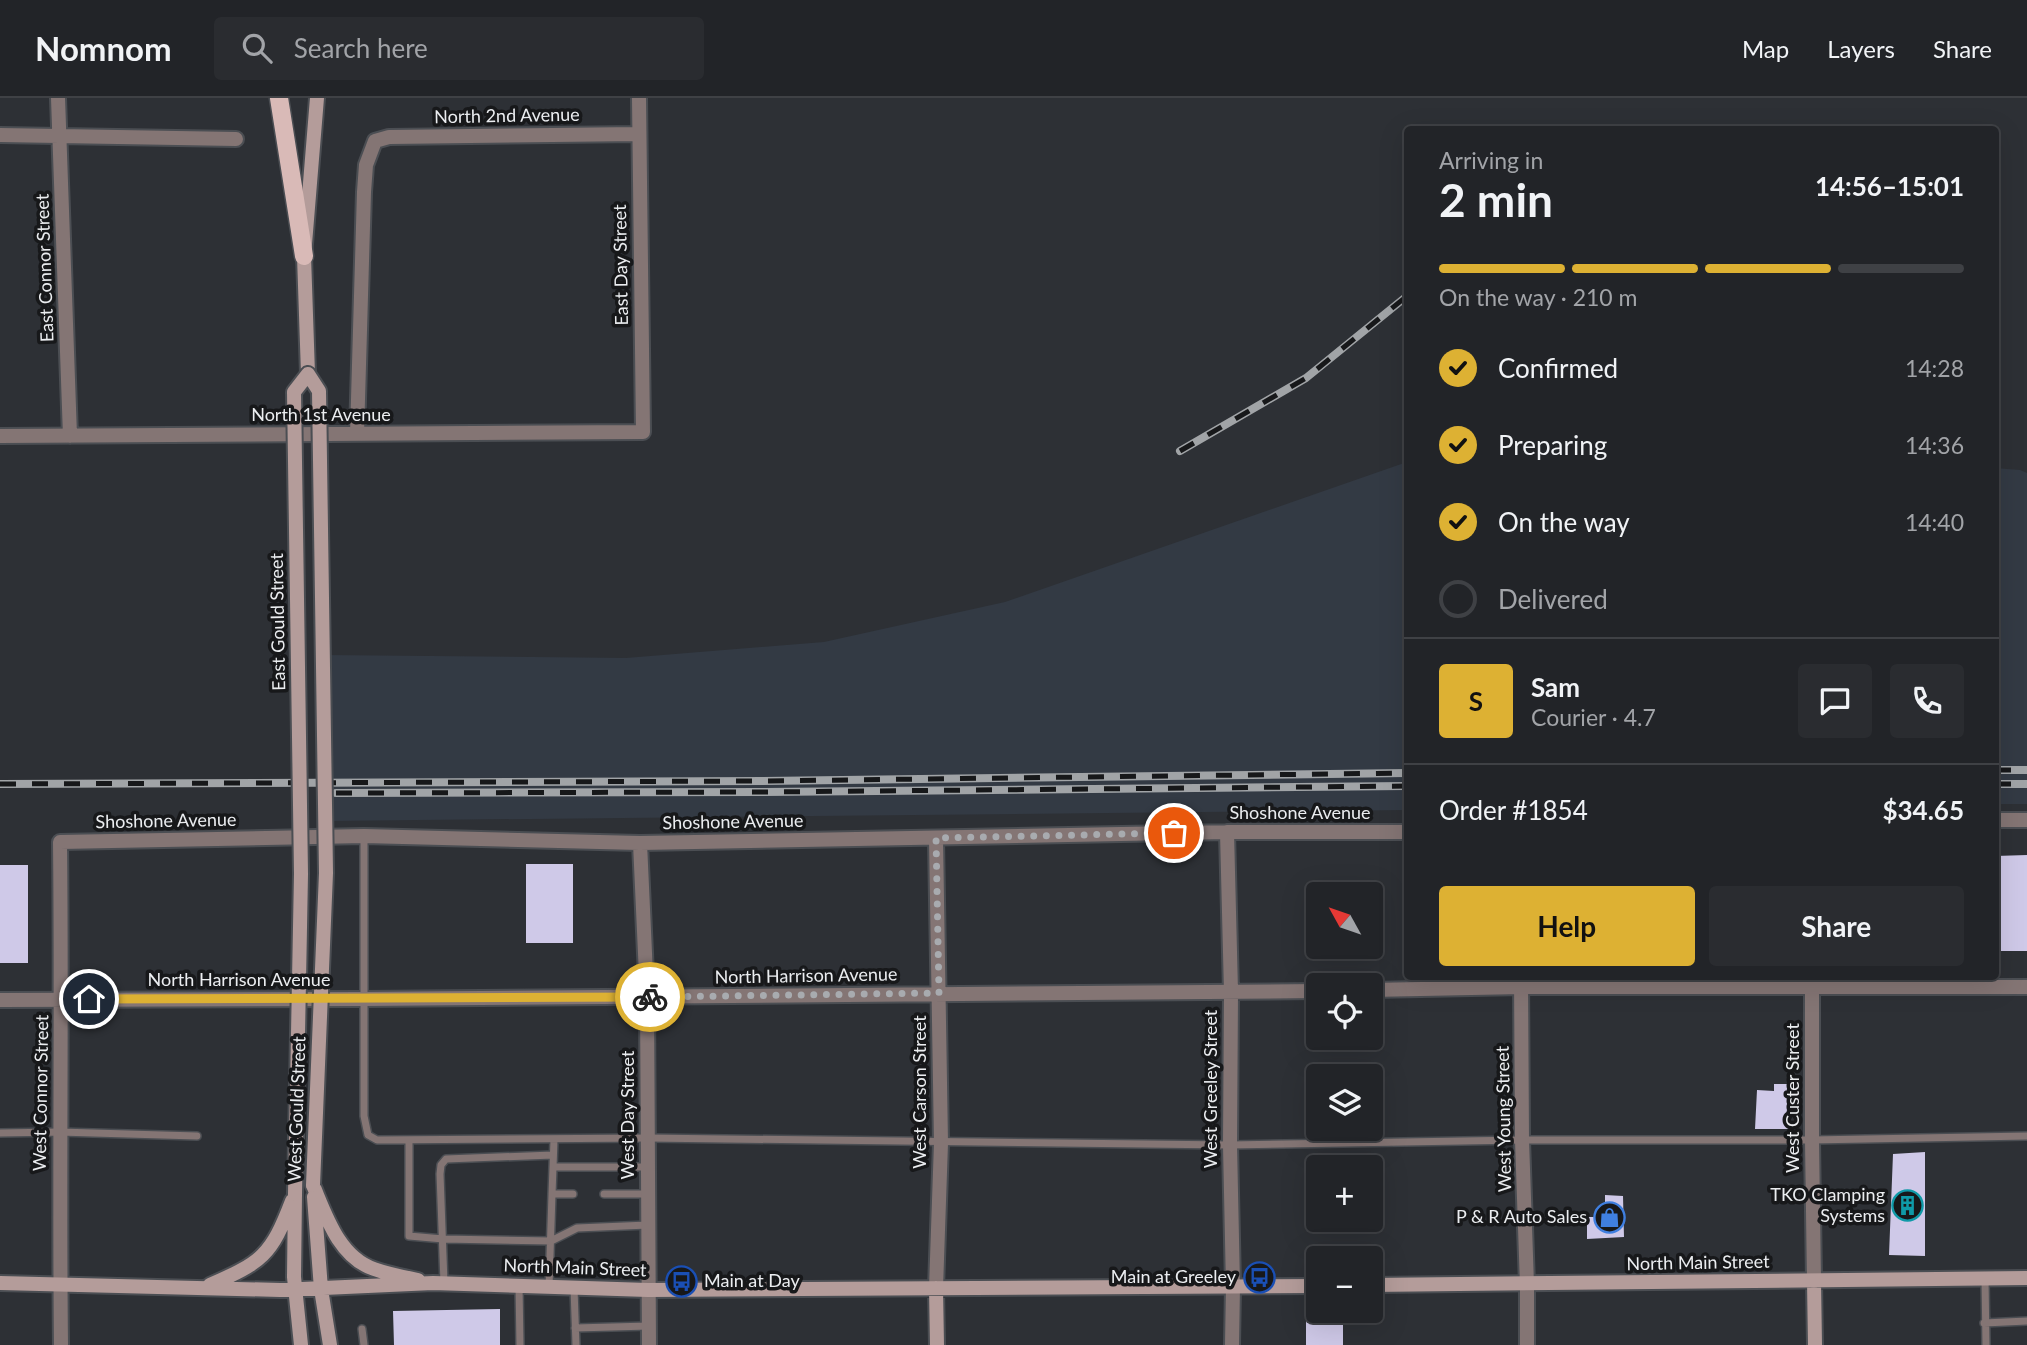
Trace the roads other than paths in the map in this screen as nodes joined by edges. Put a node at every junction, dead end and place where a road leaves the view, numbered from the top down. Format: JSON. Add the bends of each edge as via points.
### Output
{"nodes":[{"id":1,"x":58,"y":98,"type":"edge"},
{"id":2,"x":279,"y":98,"type":"edge"},
{"id":3,"x":317,"y":98,"type":"edge"},
{"id":4,"x":639,"y":98,"type":"edge"},
{"id":5,"x":639,"y":134,"type":"junction"},
{"id":6,"x":0,"y":135,"type":"edge"},
{"id":7,"x":59,"y":135,"type":"junction"},
{"id":8,"x":236,"y":139,"type":"dead end"},
{"id":9,"x":304,"y":256,"type":"junction"},
{"id":10,"x":308,"y":374,"type":"junction"},
{"id":11,"x":643,"y":432,"type":"joint"},
{"id":12,"x":357,"y":434,"type":"junction"},
{"id":13,"x":0,"y":436,"type":"edge"},
{"id":14,"x":70,"y":436,"type":"junction"},
{"id":15,"x":1999,"y":820,"type":"edge"},
{"id":16,"x":2027,"y":820,"type":"edge"},
{"id":17,"x":1227,"y":832,"type":"junction"},
{"id":18,"x":1404,"y":832,"type":"edge"},
{"id":19,"x":364,"y":836,"type":"junction"},
{"id":20,"x":936,"y":838,"type":"junction"},
{"id":21,"x":60,"y":842,"type":"joint"},
{"id":22,"x":640,"y":843,"type":"junction"},
{"id":23,"x":326,"y":873,"type":"joint"},
{"id":24,"x":301,"y":874,"type":"joint"},
{"id":25,"x":1522,"y":982,"type":"edge"},
{"id":26,"x":1812,"y":982,"type":"edge"},
{"id":27,"x":2027,"y":988,"type":"edge"},
{"id":28,"x":1383,"y":989,"type":"edge"},
{"id":29,"x":1306,"y":991,"type":"edge"},
{"id":30,"x":1231,"y":992,"type":"junction"},
{"id":31,"x":939,"y":993,"type":"junction"},
{"id":32,"x":647,"y":997,"type":"junction"},
{"id":33,"x":62,"y":999,"type":"junction"},
{"id":34,"x":362,"y":999,"type":"junction"},
{"id":35,"x":0,"y":1000,"type":"edge"},
{"id":36,"x":59,"y":1132,"type":"junction"},
{"id":37,"x":0,"y":1133,"type":"edge"},
{"id":38,"x":197,"y":1136,"type":"dead end"},
{"id":39,"x":2027,"y":1136,"type":"edge"},
{"id":40,"x":648,"y":1138,"type":"junction"},
{"id":41,"x":1522,"y":1139,"type":"junction"},
{"id":42,"x":409,"y":1140,"type":"junction"},
{"id":43,"x":554,"y":1140,"type":"junction"},
{"id":44,"x":1812,"y":1140,"type":"junction"},
{"id":45,"x":941,"y":1143,"type":"junction"},
{"id":46,"x":1230,"y":1145,"type":"junction"},
{"id":47,"x":554,"y":1156,"type":"junction"},
{"id":48,"x":553,"y":1167,"type":"junction"},
{"id":49,"x":648,"y":1167,"type":"junction"},
{"id":50,"x":313,"y":1185,"type":"junction"},
{"id":51,"x":295,"y":1194,"type":"junction"},
{"id":52,"x":552,"y":1194,"type":"junction"},
{"id":53,"x":573,"y":1194,"type":"dead end"},
{"id":54,"x":604,"y":1194,"type":"dead end"},
{"id":55,"x":648,"y":1194,"type":"junction"},
{"id":56,"x":648,"y":1226,"type":"junction"},
{"id":57,"x":443,"y":1239,"type":"junction"},
{"id":58,"x":551,"y":1241,"type":"junction"},
{"id":59,"x":2027,"y":1278,"type":"edge"},
{"id":60,"x":1985,"y":1279,"type":"junction"},
{"id":61,"x":1814,"y":1280,"type":"junction"},
{"id":62,"x":0,"y":1283,"type":"edge"},
{"id":63,"x":60,"y":1283,"type":"junction"},
{"id":64,"x":438,"y":1284,"type":"junction"},
{"id":65,"x":1527,"y":1284,"type":"junction"},
{"id":66,"x":1383,"y":1285,"type":"edge"},
{"id":67,"x":519,"y":1286,"type":"junction"},
{"id":68,"x":1233,"y":1286,"type":"junction"},
{"id":69,"x":1306,"y":1286,"type":"edge"},
{"id":70,"x":205,"y":1287,"type":"junction"},
{"id":71,"x":549,"y":1287,"type":"junction"},
{"id":72,"x":574,"y":1288,"type":"junction"},
{"id":73,"x":936,"y":1288,"type":"junction"},
{"id":74,"x":295,"y":1289,"type":"junction"},
{"id":75,"x":321,"y":1289,"type":"junction"},
{"id":76,"x":648,"y":1290,"type":"junction"},
{"id":77,"x":2027,"y":1321,"type":"edge"},
{"id":78,"x":1984,"y":1323,"type":"junction"},
{"id":79,"x":649,"y":1326,"type":"junction"},
{"id":80,"x":575,"y":1328,"type":"junction"},
{"id":81,"x":362,"y":1329,"type":"dead end"},
{"id":82,"x":61,"y":1345,"type":"edge"},
{"id":83,"x":301,"y":1345,"type":"edge"},
{"id":84,"x":330,"y":1345,"type":"edge"},
{"id":85,"x":364,"y":1345,"type":"edge"},
{"id":86,"x":520,"y":1345,"type":"edge"},
{"id":87,"x":576,"y":1345,"type":"edge"},
{"id":88,"x":649,"y":1345,"type":"edge"},
{"id":89,"x":937,"y":1345,"type":"edge"},
{"id":90,"x":1232,"y":1345,"type":"edge"},
{"id":91,"x":1527,"y":1345,"type":"edge"},
{"id":92,"x":1815,"y":1345,"type":"edge"},
{"id":93,"x":1986,"y":1345,"type":"edge"}],
"edges":[{"from":1,"to":7,"type":"street","name":"East Connor Street"},
{"from":2,"to":9,"type":"main road"},
{"from":3,"to":9,"type":"main road","name":"East Gould Street"},
{"from":4,"to":5,"type":"street","name":"East Day Street"},
{"from":5,"to":11,"type":"street","name":"East Day Street"},
{"from":5,"to":12,"type":"street","name":"North 2nd Avenue","via":[[389,137],[375,141],[366,165],[364,192]]},
{"from":6,"to":7,"type":"street"},
{"from":7,"to":8,"type":"street"},
{"from":7,"to":14,"type":"street","name":"East Connor Street"},
{"from":9,"to":10,"type":"main road","name":"East Gould Street"},
{"from":10,"to":23,"type":"main road","name":"East Gould Street","bridge":true,"via":[[319,391]]},
{"from":10,"to":24,"type":"main road","name":"East Gould Street","bridge":true,"via":[[294,393]]},
{"from":11,"to":12,"type":"street","name":"North 1st Avenue"},
{"from":12,"to":14,"type":"street","name":"North 1st Avenue"},
{"from":13,"to":14,"type":"street","name":"North 1st Avenue"},
{"from":15,"to":16,"type":"street"},
{"from":17,"to":18,"type":"street","name":"Shoshone Avenue"},
{"from":17,"to":20,"type":"street","name":"Shoshone Avenue"},
{"from":17,"to":30,"type":"street","name":"West Greeley Street"},
{"from":19,"to":21,"type":"street","name":"Shoshone Avenue"},
{"from":19,"to":22,"type":"street","name":"Shoshone Avenue"},
{"from":19,"to":34,"type":"lane"},
{"from":20,"to":22,"type":"street","name":"Shoshone Avenue"},
{"from":20,"to":31,"type":"street","name":"West Carson Street"},
{"from":21,"to":33,"type":"street","name":"West Connor Street"},
{"from":22,"to":32,"type":"street","name":"West Day Street"},
{"from":23,"to":50,"type":"main road","name":"West Gould Street","bridge":true},
{"from":24,"to":51,"type":"main road","name":"West Gould Street","bridge":true},
{"from":25,"to":26,"type":"street"},
{"from":25,"to":28,"type":"street"},
{"from":25,"to":41,"type":"street","name":"West Young Street"},
{"from":26,"to":27,"type":"street"},
{"from":26,"to":44,"type":"street","name":"West Custer Street"},
{"from":29,"to":30,"type":"street","name":"North Harrison Avenue"},
{"from":30,"to":31,"type":"street","name":"North Harrison Avenue"},
{"from":30,"to":46,"type":"street","name":"West Greeley Street"},
{"from":31,"to":32,"type":"street","name":"North Harrison Avenue"},
{"from":31,"to":45,"type":"street","name":"West Carson Street"},
{"from":32,"to":34,"type":"street","name":"North Harrison Avenue"},
{"from":32,"to":40,"type":"street","name":"West Day Street"},
{"from":33,"to":34,"type":"street","name":"North Harrison Avenue"},
{"from":33,"to":35,"type":"street","name":"North Harrison Avenue"},
{"from":33,"to":36,"type":"street","name":"West Connor Street"},
{"from":34,"to":42,"type":"lane","via":[[368,1135],[377,1140]]},
{"from":36,"to":37,"type":"lane"},
{"from":36,"to":38,"type":"lane"},
{"from":36,"to":63,"type":"street","name":"West Connor Street"},
{"from":39,"to":44,"type":"lane"},
{"from":40,"to":43,"type":"lane"},
{"from":40,"to":45,"type":"lane"},
{"from":40,"to":49,"type":"street","name":"West Day Street"},
{"from":41,"to":44,"type":"lane"},
{"from":41,"to":46,"type":"lane"},
{"from":41,"to":65,"type":"street","name":"West Young Street"},
{"from":42,"to":43,"type":"lane"},
{"from":42,"to":57,"type":"lane","via":[[409,1236]]},
{"from":43,"to":47,"type":"lane"},
{"from":44,"to":61,"type":"street","name":"West Custer Street"},
{"from":45,"to":46,"type":"lane"},
{"from":45,"to":73,"type":"street","name":"West Carson Street"},
{"from":46,"to":68,"type":"street","name":"West Greeley Street"},
{"from":47,"to":48,"type":"lane"},
{"from":47,"to":57,"type":"lane","via":[[446,1159],[440,1174]]},
{"from":48,"to":49,"type":"lane"},
{"from":48,"to":52,"type":"lane"},
{"from":49,"to":55,"type":"street","name":"West Day Street"},
{"from":50,"to":64,"type":"main road","via":[[339,1240],[355,1259],[372,1268]]},
{"from":50,"to":75,"type":"main road","name":"West Gould Street"},
{"from":51,"to":70,"type":"main road","via":[[276,1238],[260,1259]]},
{"from":51,"to":74,"type":"main road","name":"West Gould Street"},
{"from":52,"to":53,"type":"lane"},
{"from":52,"to":58,"type":"lane"},
{"from":54,"to":55,"type":"lane"},
{"from":55,"to":56,"type":"street","name":"West Day Street"},
{"from":56,"to":58,"type":"lane","via":[[577,1228]]},
{"from":56,"to":76,"type":"street","name":"West Day Street"},
{"from":57,"to":58,"type":"lane"},
{"from":57,"to":64,"type":"lane"},
{"from":58,"to":71,"type":"lane"},
{"from":59,"to":60,"type":"main road","name":"North Main Street"},
{"from":60,"to":61,"type":"main road","name":"North Main Street"},
{"from":60,"to":78,"type":"lane"},
{"from":61,"to":65,"type":"main road","name":"North Main Street"},
{"from":61,"to":92,"type":"main road","name":"West Custer Street"},
{"from":62,"to":63,"type":"main road","name":"North Main Street"},
{"from":63,"to":70,"type":"main road","name":"North Main Street"},
{"from":63,"to":82,"type":"street","name":"West Connor Street"},
{"from":64,"to":67,"type":"main road","name":"North Main Street"},
{"from":64,"to":75,"type":"main road","name":"North Main Street"},
{"from":65,"to":66,"type":"main road","name":"North Main Street"},
{"from":65,"to":91,"type":"street","name":"West Young Street"},
{"from":67,"to":71,"type":"main road","name":"North Main Street"},
{"from":67,"to":86,"type":"lane"},
{"from":68,"to":69,"type":"main road","name":"North Main Street"},
{"from":68,"to":73,"type":"main road","name":"North Main Street"},
{"from":68,"to":90,"type":"street","name":"West Greeley Street"},
{"from":70,"to":74,"type":"main road","name":"North Main Street"},
{"from":71,"to":72,"type":"main road","name":"North Main Street"},
{"from":72,"to":76,"type":"main road","name":"North Main Street"},
{"from":72,"to":80,"type":"lane"},
{"from":73,"to":76,"type":"main road","name":"North Main Street"},
{"from":73,"to":89,"type":"main road","name":"West Carson Street"},
{"from":74,"to":75,"type":"main road","name":"North Main Street"},
{"from":74,"to":83,"type":"main road","name":"West Gould Street"},
{"from":75,"to":84,"type":"main road","name":"West Gould Street"},
{"from":76,"to":79,"type":"street","name":"West Day Street"},
{"from":77,"to":78,"type":"lane"},
{"from":78,"to":93,"type":"lane"},
{"from":79,"to":80,"type":"lane"},
{"from":79,"to":88,"type":"street","name":"West Day Street"},
{"from":80,"to":87,"type":"lane"},
{"from":81,"to":85,"type":"lane"}]}
